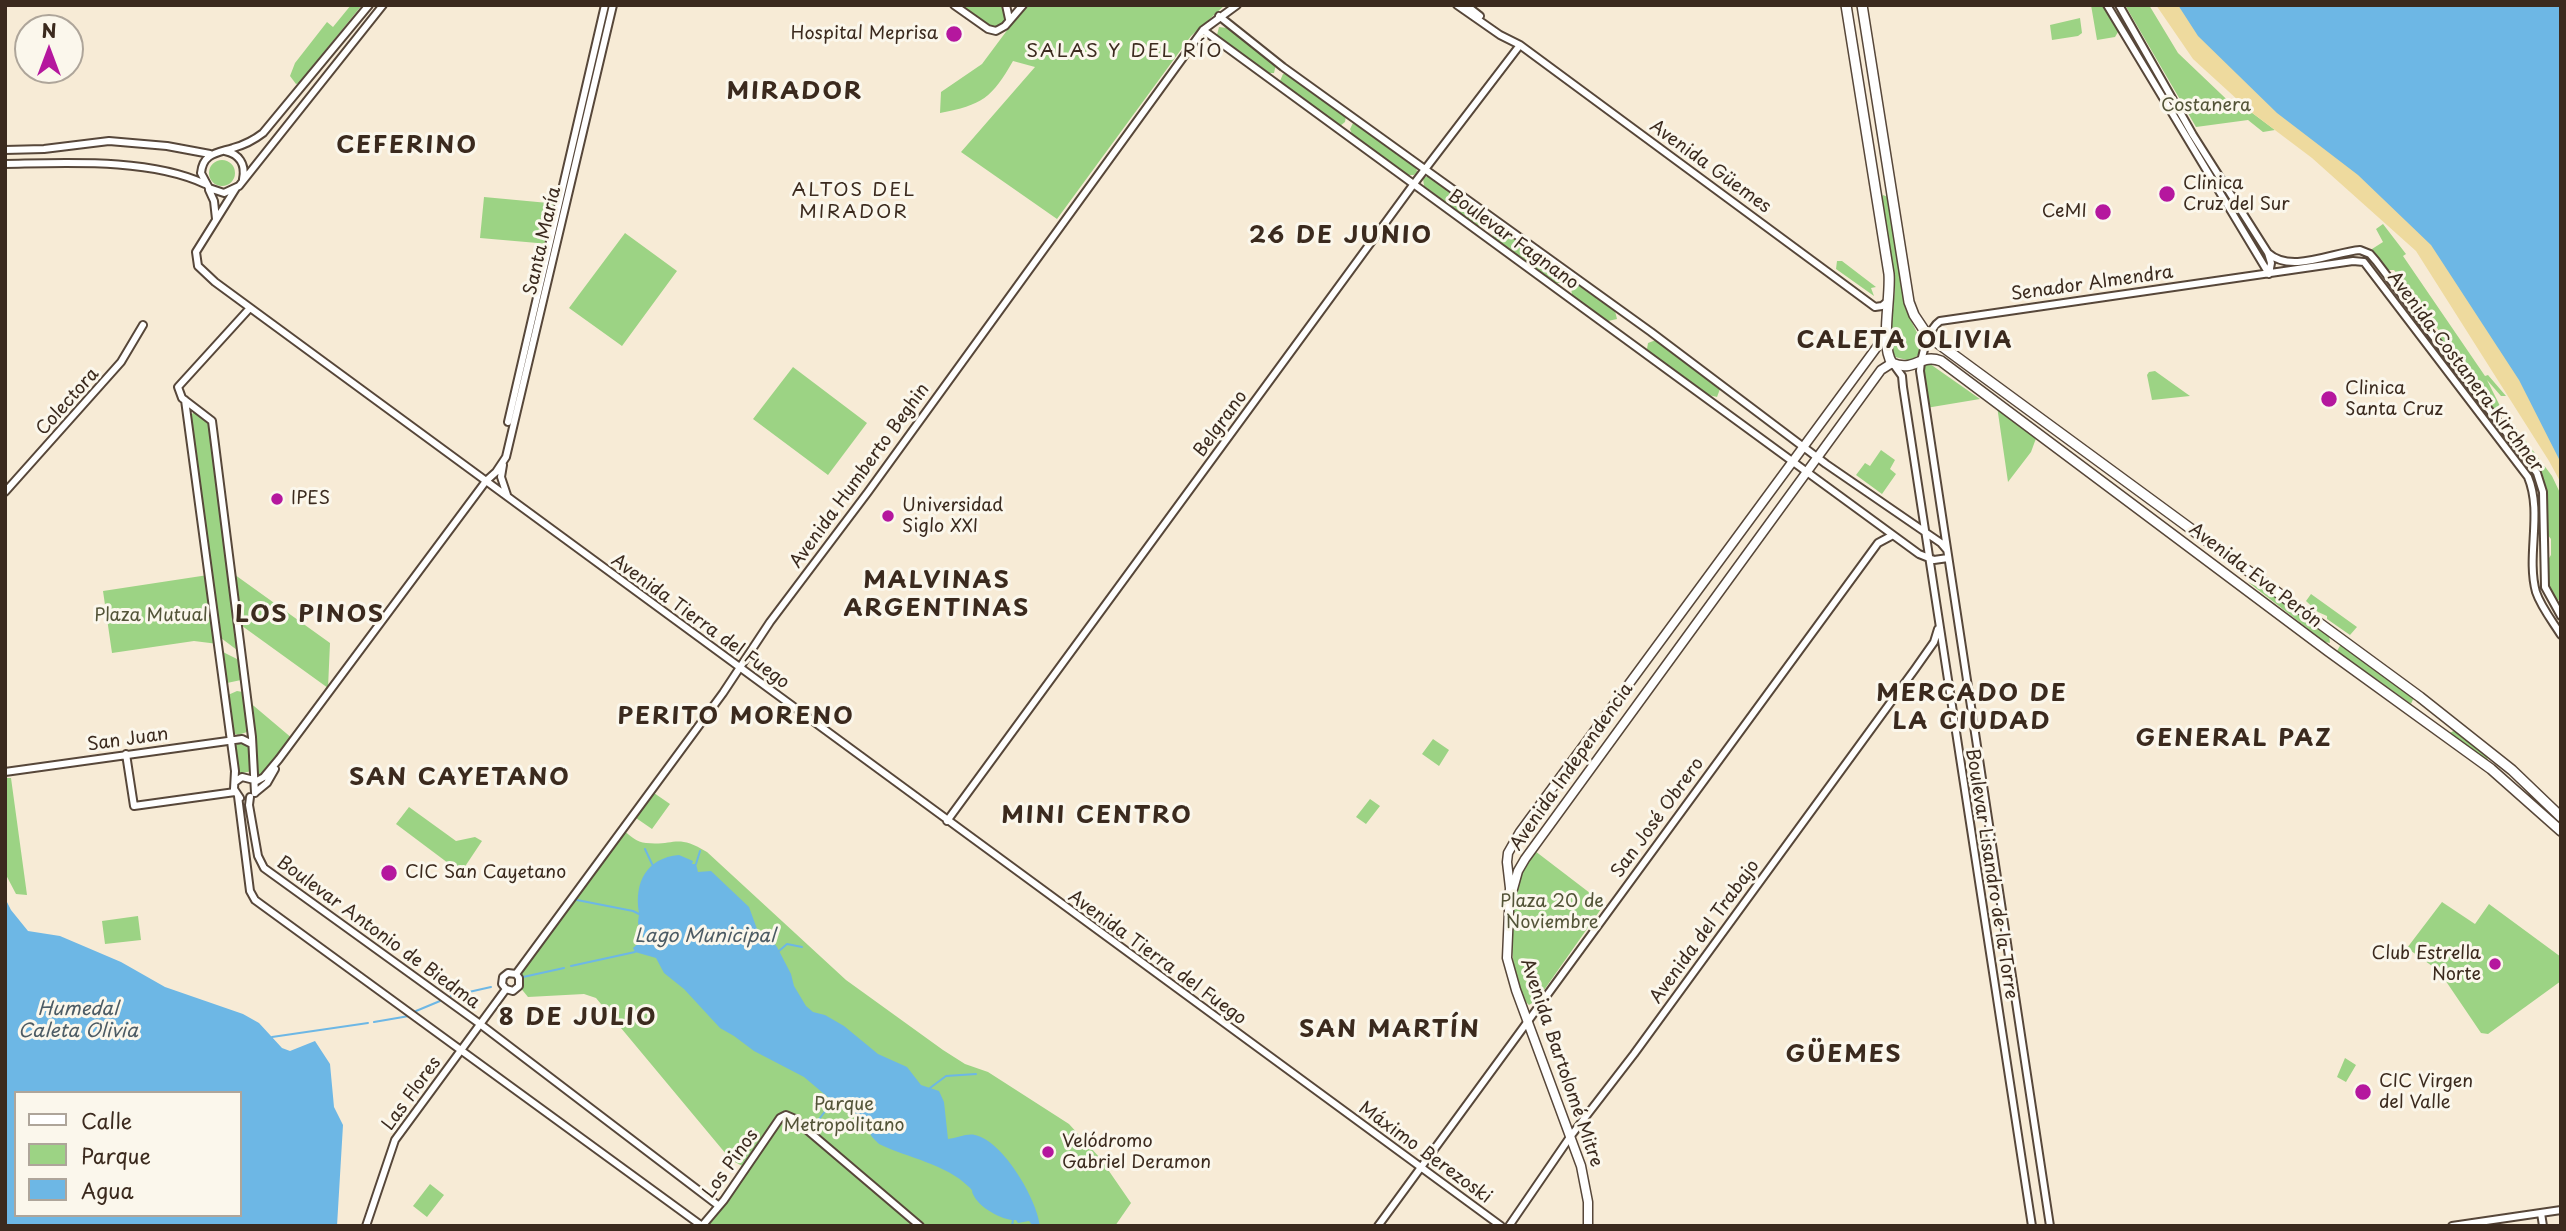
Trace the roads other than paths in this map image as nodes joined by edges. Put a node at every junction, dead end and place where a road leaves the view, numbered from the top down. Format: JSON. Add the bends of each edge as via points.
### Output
{"nodes":[{"id":1,"x":369,"y":5,"type":"edge"},
{"id":2,"x":383,"y":5,"type":"edge"},
{"id":3,"x":605,"y":5,"type":"edge"},
{"id":4,"x":613,"y":5,"type":"edge"},
{"id":5,"x":954,"y":5,"type":"edge"},
{"id":6,"x":1006,"y":5,"type":"edge"},
{"id":7,"x":1023,"y":5,"type":"edge"},
{"id":8,"x":1237,"y":5,"type":"edge"},
{"id":9,"x":1457,"y":5,"type":"edge"},
{"id":10,"x":1466,"y":5,"type":"edge"},
{"id":11,"x":1846,"y":5,"type":"edge"},
{"id":12,"x":1862,"y":5,"type":"edge"},
{"id":13,"x":2107,"y":5,"type":"edge"},
{"id":14,"x":2119,"y":5,"type":"edge"},
{"id":15,"x":1219,"y":16,"type":"junction"},
{"id":16,"x":1009,"y":19,"type":"junction"},
{"id":17,"x":1203,"y":30,"type":"junction"},
{"id":18,"x":1512,"y":41,"type":"junction"},
{"id":19,"x":1520,"y":45,"type":"junction"},
{"id":20,"x":5,"y":150,"type":"edge"},
{"id":21,"x":222,"y":151,"type":"junction"},
{"id":22,"x":210,"y":155,"type":"junction"},
{"id":23,"x":5,"y":164,"type":"edge"},
{"id":24,"x":1427,"y":170,"type":"junction"},
{"id":25,"x":242,"y":180,"type":"junction"},
{"id":26,"x":206,"y":185,"type":"junction"},
{"id":27,"x":1413,"y":185,"type":"junction"},
{"id":28,"x":236,"y":188,"type":"junction"},
{"id":29,"x":216,"y":221,"type":"junction"},
{"id":30,"x":2356,"y":251,"type":"junction"},
{"id":31,"x":2267,"y":253,"type":"junction"},
{"id":32,"x":2355,"y":261,"type":"junction"},
{"id":33,"x":2376,"y":261,"type":"junction"},
{"id":34,"x":2368,"y":265,"type":"junction"},
{"id":35,"x":2270,"y":271,"type":"junction"},
{"id":36,"x":1890,"y":298,"type":"junction"},
{"id":37,"x":249,"y":309,"type":"junction"},
{"id":38,"x":143,"y":325,"type":"dead end"},
{"id":39,"x":1885,"y":336,"type":"junction"},
{"id":40,"x":1928,"y":336,"type":"junction"},
{"id":41,"x":2437,"y":341,"type":"junction"},
{"id":42,"x":2437,"y":358,"type":"junction"},
{"id":43,"x":1922,"y":360,"type":"junction"},
{"id":44,"x":1892,"y":363,"type":"junction"},
{"id":45,"x":185,"y":400,"type":"junction"},
{"id":46,"x":1805,"y":446,"type":"junction"},
{"id":47,"x":506,"y":457,"type":"junction"},
{"id":48,"x":1818,"y":457,"type":"junction"},
{"id":49,"x":1793,"y":462,"type":"junction"},
{"id":50,"x":1806,"y":472,"type":"junction"},
{"id":51,"x":488,"y":479,"type":"junction"},
{"id":52,"x":5,"y":492,"type":"edge"},
{"id":53,"x":508,"y":497,"type":"junction"},
{"id":54,"x":1925,"y":533,"type":"junction"},
{"id":55,"x":1893,"y":535,"type":"junction"},
{"id":56,"x":1919,"y":554,"type":"junction"},
{"id":57,"x":1948,"y":555,"type":"junction"},
{"id":58,"x":1929,"y":559,"type":"junction"},
{"id":59,"x":1931,"y":575,"type":"junction"},
{"id":60,"x":2561,"y":617,"type":"edge"},
{"id":61,"x":1938,"y":624,"type":"junction"},
{"id":62,"x":2561,"y":635,"type":"edge"},
{"id":63,"x":739,"y":667,"type":"junction"},
{"id":64,"x":2421,"y":717,"type":"junction"},
{"id":65,"x":2452,"y":722,"type":"junction"},
{"id":66,"x":230,"y":740,"type":"junction"},
{"id":67,"x":253,"y":745,"type":"junction"},
{"id":68,"x":126,"y":754,"type":"junction"},
{"id":69,"x":279,"y":759,"type":"junction"},
{"id":70,"x":5,"y":772,"type":"edge"},
{"id":71,"x":254,"y":781,"type":"junction"},
{"id":72,"x":236,"y":791,"type":"junction"},
{"id":73,"x":253,"y":795,"type":"junction"},
{"id":74,"x":2561,"y":817,"type":"edge"},
{"id":75,"x":947,"y":821,"type":"junction"},
{"id":76,"x":2561,"y":831,"type":"edge"},
{"id":77,"x":1525,"y":859,"type":"junction"},
{"id":78,"x":1507,"y":864,"type":"junction"},
{"id":79,"x":1509,"y":909,"type":"junction"},
{"id":80,"x":516,"y":974,"type":"junction"},
{"id":81,"x":506,"y":989,"type":"junction"},
{"id":82,"x":1528,"y":1021,"type":"junction"},
{"id":83,"x":480,"y":1024,"type":"junction"},
{"id":84,"x":462,"y":1051,"type":"junction"},
{"id":85,"x":1332,"y":1103,"type":"joint"},
{"id":86,"x":1570,"y":1137,"type":"junction"},
{"id":87,"x":1420,"y":1166,"type":"junction"},
{"id":88,"x":719,"y":1206,"type":"junction"},
{"id":89,"x":2561,"y":1210,"type":"edge"},
{"id":90,"x":2541,"y":1213,"type":"junction"},
{"id":91,"x":366,"y":1226,"type":"edge"},
{"id":92,"x":702,"y":1226,"type":"edge"},
{"id":93,"x":920,"y":1226,"type":"edge"},
{"id":94,"x":1378,"y":1226,"type":"edge"},
{"id":95,"x":1501,"y":1226,"type":"edge"},
{"id":96,"x":1509,"y":1226,"type":"edge"},
{"id":97,"x":1588,"y":1226,"type":"edge"},
{"id":98,"x":2032,"y":1226,"type":"edge"},
{"id":99,"x":2050,"y":1226,"type":"edge"},
{"id":100,"x":2452,"y":1226,"type":"edge"},
{"id":101,"x":2543,"y":1226,"type":"edge"}],
"edges":[{"from":1,"to":21,"type":"street","via":[[271,126],[250,142]]},
{"from":2,"to":25,"type":"street"},
{"from":3,"to":51,"type":"street","name":"Santa María","via":[[502,453]]},
{"from":4,"to":47,"type":"street","name":"Santa María"},
{"from":5,"to":16,"type":"street","via":[[988,29],[1000,30]]},
{"from":6,"to":16,"type":"street"},
{"from":7,"to":16,"type":"street"},
{"from":8,"to":15,"type":"street","name":"Avenida Humberto Beghin"},
{"from":9,"to":18,"type":"street","name":"Avenida Güemes"},
{"from":10,"to":18,"type":"street","name":"Avenida Güemes"},
{"from":11,"to":36,"type":"highway"},
{"from":12,"to":40,"type":"highway","via":[[1909,302]]},
{"from":13,"to":35,"type":"street"},
{"from":14,"to":31,"type":"street"},
{"from":15,"to":17,"type":"street","name":"Avenida Humberto Beghin"},
{"from":15,"to":24,"type":"street","name":"Boulevar Fagnano"},
{"from":17,"to":27,"type":"street","name":"Boulevar Fagnano"},
{"from":17,"to":63,"type":"street","name":"Avenida Humberto Beghin"},
{"from":18,"to":19,"type":"street","name":"Avenida Güemes"},
{"from":19,"to":24,"type":"street","name":"Belgrano"},
{"from":19,"to":36,"type":"street","name":"Avenida Güemes","via":[[1875,307]]},
{"from":20,"to":22,"type":"street","via":[[109,141]]},
{"from":21,"to":22,"type":"street"},
{"from":21,"to":25,"type":"street","via":[[239,159],[244,169]]},
{"from":22,"to":26,"type":"street","via":[[202,168]]},
{"from":23,"to":26,"type":"street","via":[[133,167]]},
{"from":24,"to":27,"type":"street","name":"Belgrano"},
{"from":24,"to":46,"type":"street","name":"Boulevar Fagnano"},
{"from":25,"to":28,"type":"street"},
{"from":26,"to":28,"type":"street","via":[[220,193]]},
{"from":26,"to":29,"type":"street"},
{"from":27,"to":49,"type":"street","name":"Boulevar Fagnano"},
{"from":27,"to":75,"type":"street","name":"Belgrano"},
{"from":28,"to":29,"type":"street","name":"Avenida Tierra del Fuego"},
{"from":29,"to":37,"type":"street","name":"Avenida Tierra del Fuego","via":[[196,249],[196,262]]},
{"from":30,"to":31,"type":"street","via":[[2291,261]]},
{"from":30,"to":32,"type":"street","via":[[2360,257]]},
{"from":30,"to":33,"type":"street","name":"Avenida Costanera Kirchner","via":[[2366,252]]},
{"from":31,"to":35,"type":"street"},
{"from":32,"to":34,"type":"street","name":"Avenida Costanera Kirchner"},
{"from":32,"to":35,"type":"street","name":"Avenida Costanera Kirchner"},
{"from":33,"to":34,"type":"street","via":[[2370,260]]},
{"from":33,"to":41,"type":"street","name":"Avenida Costanera Kirchner"},
{"from":34,"to":42,"type":"street","name":"Avenida Costanera Kirchner"},
{"from":35,"to":40,"type":"street","name":"Senador Almendra","via":[[1944,320],[1935,324]]},
{"from":36,"to":39,"type":"highway"},
{"from":37,"to":45,"type":"street","via":[[178,387]]},
{"from":37,"to":51,"type":"street","name":"Avenida Tierra del Fuego"},
{"from":38,"to":52,"type":"street","name":"Colectora","via":[[101,387]]},
{"from":39,"to":44,"type":"highway"},
{"from":39,"to":46,"type":"main road","name":"Avenida Independencia"},
{"from":40,"to":43,"type":"street"},
{"from":40,"to":65,"type":"highway","name":"Avenida Eva Perón"},
{"from":41,"to":42,"type":"street"},
{"from":41,"to":60,"type":"street","name":"Avenida Costanera Kirchner","via":[[2540,480],[2545,587]]},
{"from":42,"to":62,"type":"street","name":"Avenida Costanera Kirchner","via":[[2528,477],[2533,492],[2535,584],[2539,600]]},
{"from":43,"to":44,"type":"highway","via":[[1905,367]]},
{"from":43,"to":57,"type":"street","name":"Boulevar Lisandro de la Torre"},
{"from":43,"to":64,"type":"highway","name":"Avenida Eva Perón","via":[[1941,361]]},
{"from":44,"to":48,"type":"main road","name":"Avenida Independencia","via":[[1881,370]]},
{"from":44,"to":54,"type":"street","name":"Boulevar Lisandro de la Torre","via":[[1902,376]]},
{"from":45,"to":66,"type":"street"},
{"from":45,"to":67,"type":"street","via":[[212,421]]},
{"from":46,"to":48,"type":"street","name":"Boulevar Fagnano"},
{"from":46,"to":49,"type":"main road","name":"Avenida Independencia"},
{"from":47,"to":51,"type":"street","name":"Santa María"},
{"from":47,"to":53,"type":"street","via":[[501,477]]},
{"from":48,"to":50,"type":"main road","name":"Avenida Independencia"},
{"from":48,"to":54,"type":"street","name":"Boulevar Fagnano"},
{"from":49,"to":50,"type":"street","name":"Boulevar Fagnano"},
{"from":49,"to":78,"type":"main road","name":"Avenida Independencia","via":[[1520,832]]},
{"from":50,"to":55,"type":"street","name":"Boulevar Fagnano"},
{"from":50,"to":77,"type":"main road","name":"Avenida Independencia"},
{"from":51,"to":53,"type":"street","name":"Avenida Tierra del Fuego"},
{"from":51,"to":69,"type":"street","name":"Santa María"},
{"from":53,"to":63,"type":"street","name":"Avenida Tierra del Fuego"},
{"from":54,"to":57,"type":"street","name":"Boulevar Fagnano","via":[[1941,543]]},
{"from":54,"to":58,"type":"street","name":"Boulevar Lisandro de la Torre"},
{"from":55,"to":56,"type":"street","name":"Boulevar Fagnano"},
{"from":55,"to":82,"type":"street","name":"San José Obrero","via":[[1878,543]]},
{"from":56,"to":58,"type":"street"},
{"from":56,"to":59,"type":"street"},
{"from":57,"to":58,"type":"street","via":[[1938,561]]},
{"from":57,"to":99,"type":"street","name":"Boulevar Lisandro de la Torre"},
{"from":58,"to":59,"type":"street","name":"Boulevar Lisandro de la Torre"},
{"from":59,"to":61,"type":"street","name":"Boulevar Lisandro de la Torre"},
{"from":61,"to":86,"type":"street","name":"Avenida del Trabajo","via":[[1925,656]]},
{"from":61,"to":98,"type":"street","name":"Boulevar Lisandro de la Torre"},
{"from":63,"to":75,"type":"street","name":"Avenida Tierra del Fuego"},
{"from":63,"to":80,"type":"street","name":"Avenida Humberto Beghin"},
{"from":64,"to":65,"type":"highway","via":[[2447,731]]},
{"from":64,"to":76,"type":"highway","name":"Avenida Eva Perón","via":[[2491,769]]},
{"from":65,"to":74,"type":"highway","name":"Avenida Eva Perón"},
{"from":66,"to":67,"type":"street","name":"San Juan","via":[[246,739]]},
{"from":66,"to":68,"type":"street","name":"San Juan"},
{"from":66,"to":72,"type":"street"},
{"from":67,"to":71,"type":"street"},
{"from":68,"to":70,"type":"street","name":"San Juan"},
{"from":68,"to":72,"type":"street","via":[[134,806]]},
{"from":69,"to":71,"type":"street","name":"Santa María","via":[[264,777]]},
{"from":69,"to":73,"type":"street","name":"Santa María","via":[[267,783]]},
{"from":71,"to":72,"type":"street","via":[[242,777]]},
{"from":71,"to":73,"type":"street"},
{"from":72,"to":73,"type":"street","via":[[244,799]]},
{"from":72,"to":84,"type":"street","via":[[255,900]]},
{"from":73,"to":83,"type":"street","name":"Boulevar Antonio de Biedma","via":[[258,857],[264,867]]},
{"from":75,"to":85,"type":"street","name":"Avenida Tierra del Fuego"},
{"from":77,"to":78,"type":"main road","via":[[1514,869]]},
{"from":77,"to":79,"type":"main road","name":"Avenida Independencia","via":[[1515,878]]},
{"from":78,"to":79,"type":"main road","name":"Avenida Independencia"},
{"from":79,"to":82,"type":"main road","name":"Avenida Bartolomé Mitre","via":[[1508,965]]},
{"from":80,"to":81,"type":"street","name":"Avenida Humberto Beghin","via":[[503,977]]},
{"from":80,"to":81,"type":"street","name":"Avenida Humberto Beghin","via":[[519,986],[513,991]]},
{"from":81,"to":83,"type":"street","name":"Avenida Humberto Beghin"},
{"from":82,"to":86,"type":"main road","name":"Avenida Bartolomé Mitre"},
{"from":82,"to":87,"type":"street","name":"San José Obrero"},
{"from":83,"to":84,"type":"street","name":"Las Flores"},
{"from":83,"to":88,"type":"street","name":"Boulevar Antonio de Biedma"},
{"from":84,"to":91,"type":"street","name":"Las Flores","via":[[395,1140]]},
{"from":84,"to":92,"type":"street"},
{"from":85,"to":87,"type":"street","name":"Máximo Berezoski"},
{"from":86,"to":96,"type":"street","name":"Avenida del Trabajo"},
{"from":86,"to":97,"type":"main road","name":"Avenida Bartolomé Mitre","via":[[1585,1184]]},
{"from":87,"to":94,"type":"street","name":"San José Obrero"},
{"from":87,"to":95,"type":"street","name":"Máximo Berezoski"},
{"from":88,"to":92,"type":"street","name":"Los Pinos"},
{"from":88,"to":93,"type":"street","name":"Los Pinos","via":[[786,1115]]},
{"from":89,"to":90,"type":"street"},
{"from":90,"to":100,"type":"street"},
{"from":90,"to":101,"type":"street"}]}
